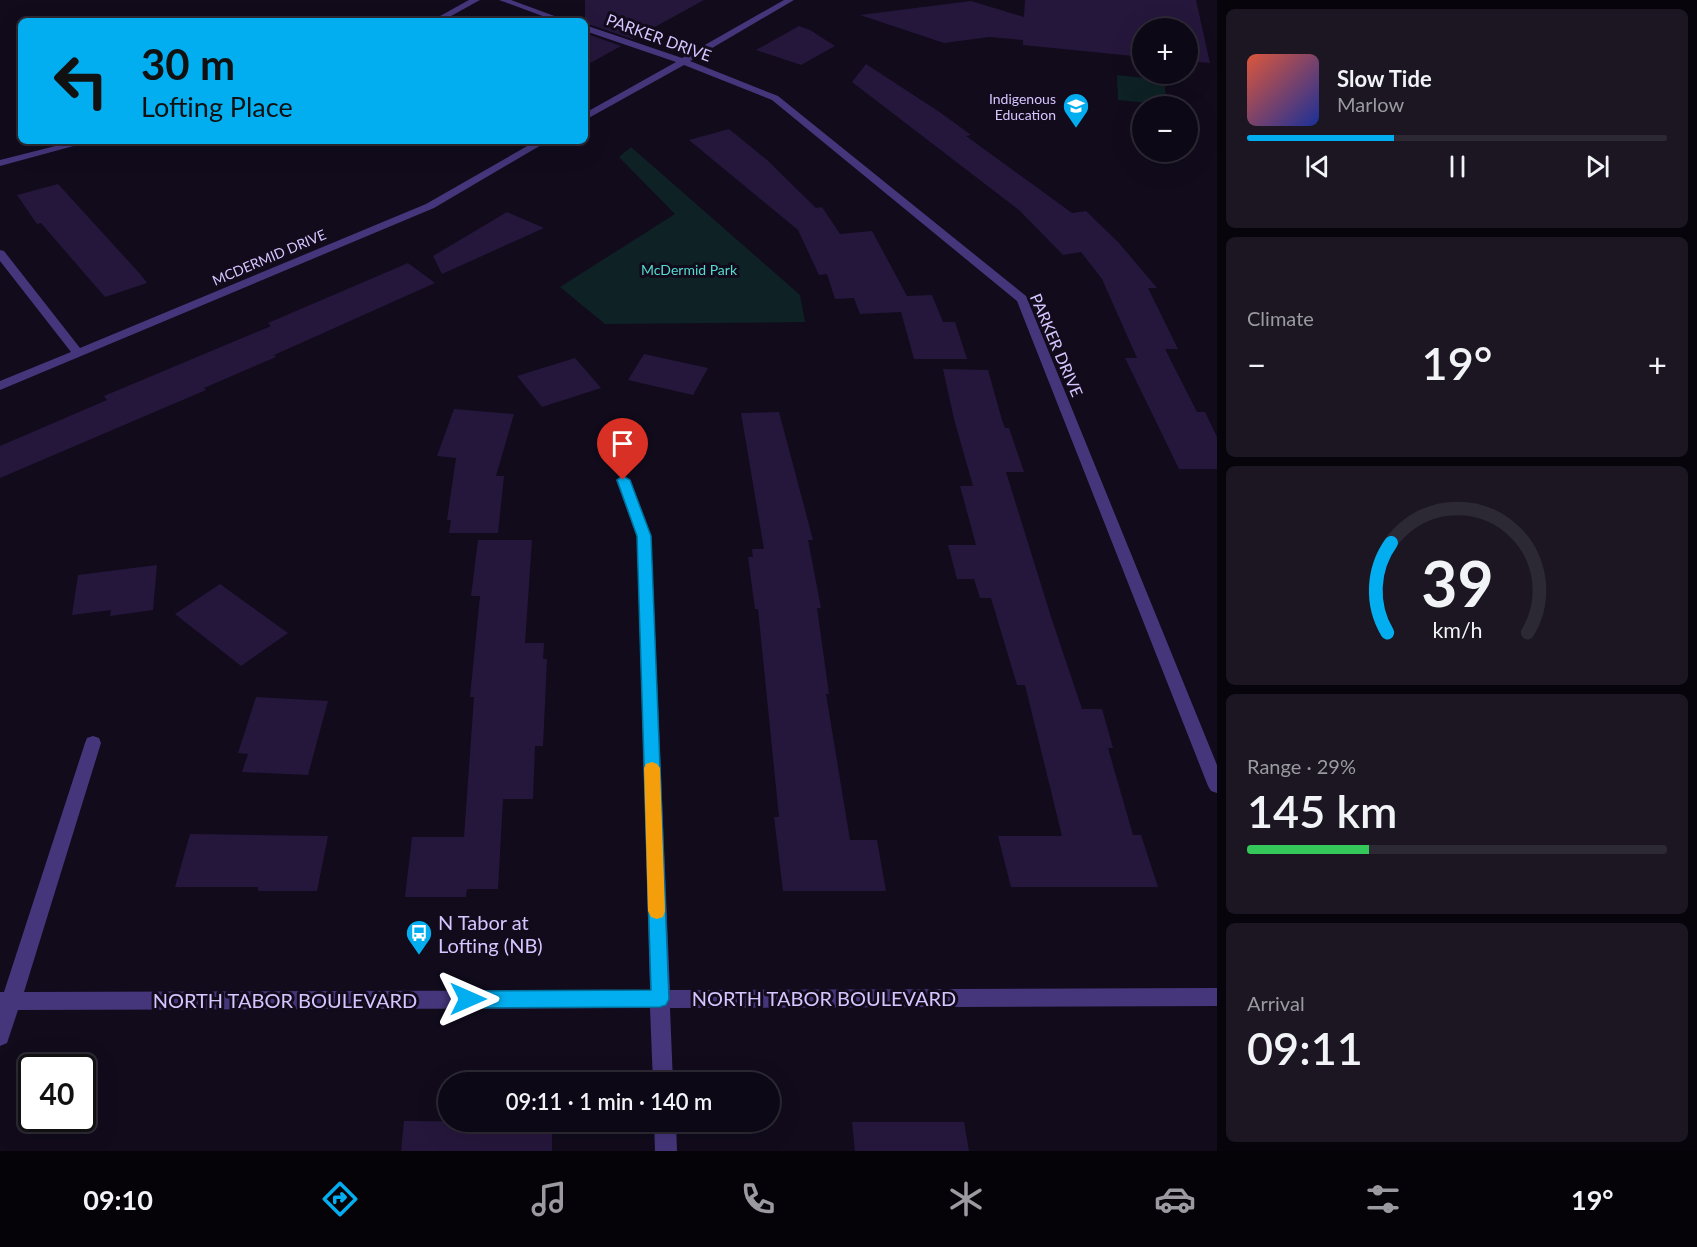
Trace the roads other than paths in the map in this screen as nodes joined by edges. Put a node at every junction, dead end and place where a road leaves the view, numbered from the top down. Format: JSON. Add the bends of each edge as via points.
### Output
{"nodes":[{"id":1,"x":476,"y":0,"type":"edge"},
{"id":2,"x":502,"y":0,"type":"edge"},
{"id":3,"x":790,"y":0,"type":"edge"},
{"id":4,"x":441,"y":18,"type":"edge"},
{"id":5,"x":555,"y":18,"type":"edge"},
{"id":6,"x":588,"y":29,"type":"edge"},
{"id":7,"x":683,"y":61,"type":"junction"},
{"id":8,"x":588,"y":115,"type":"edge"},
{"id":9,"x":75,"y":144,"type":"edge"},
{"id":10,"x":538,"y":144,"type":"edge"},
{"id":11,"x":0,"y":163,"type":"edge"},
{"id":12,"x":0,"y":253,"type":"edge"},
{"id":13,"x":78,"y":353,"type":"junction"},
{"id":14,"x":0,"y":386,"type":"edge"},
{"id":15,"x":623,"y":480,"type":"dead end"},
{"id":16,"x":93,"y":743,"type":"dead end"},
{"id":17,"x":1217,"y":786,"type":"edge"},
{"id":18,"x":1217,"y":997,"type":"edge"},
{"id":19,"x":660,"y":999,"type":"junction"},
{"id":20,"x":6,"y":1001,"type":"edge"},
{"id":21,"x":0,"y":1036,"type":"edge"},
{"id":22,"x":663,"y":1072,"type":"edge"},
{"id":23,"x":665,"y":1132,"type":"edge"},
{"id":24,"x":666,"y":1151,"type":"edge"}],
"edges":[{"from":1,"to":4,"type":"street"},
{"from":2,"to":5,"type":"street"},
{"from":3,"to":7,"type":"street"},
{"from":6,"to":7,"type":"street","name":"PARKER DRIVE"},
{"from":7,"to":8,"type":"street"},
{"from":7,"to":17,"type":"street","name":"PARKER DRIVE","via":[[774,98],[1022,299]]},
{"from":9,"to":11,"type":"street"},
{"from":10,"to":13,"type":"street","name":"MCDERMID DRIVE","via":[[430,206]]},
{"from":12,"to":13,"type":"street"},
{"from":13,"to":14,"type":"street","name":"MCDERMID DRIVE"},
{"from":15,"to":19,"type":"street","via":[[644,536]]},
{"from":16,"to":20,"type":"street"},
{"from":18,"to":19,"type":"street","name":"NORTH TABOR BOULEVARD"},
{"from":19,"to":20,"type":"street","name":"NORTH TABOR BOULEVARD"},
{"from":19,"to":22,"type":"street"},
{"from":20,"to":21,"type":"street"},
{"from":23,"to":24,"type":"street"}]}
